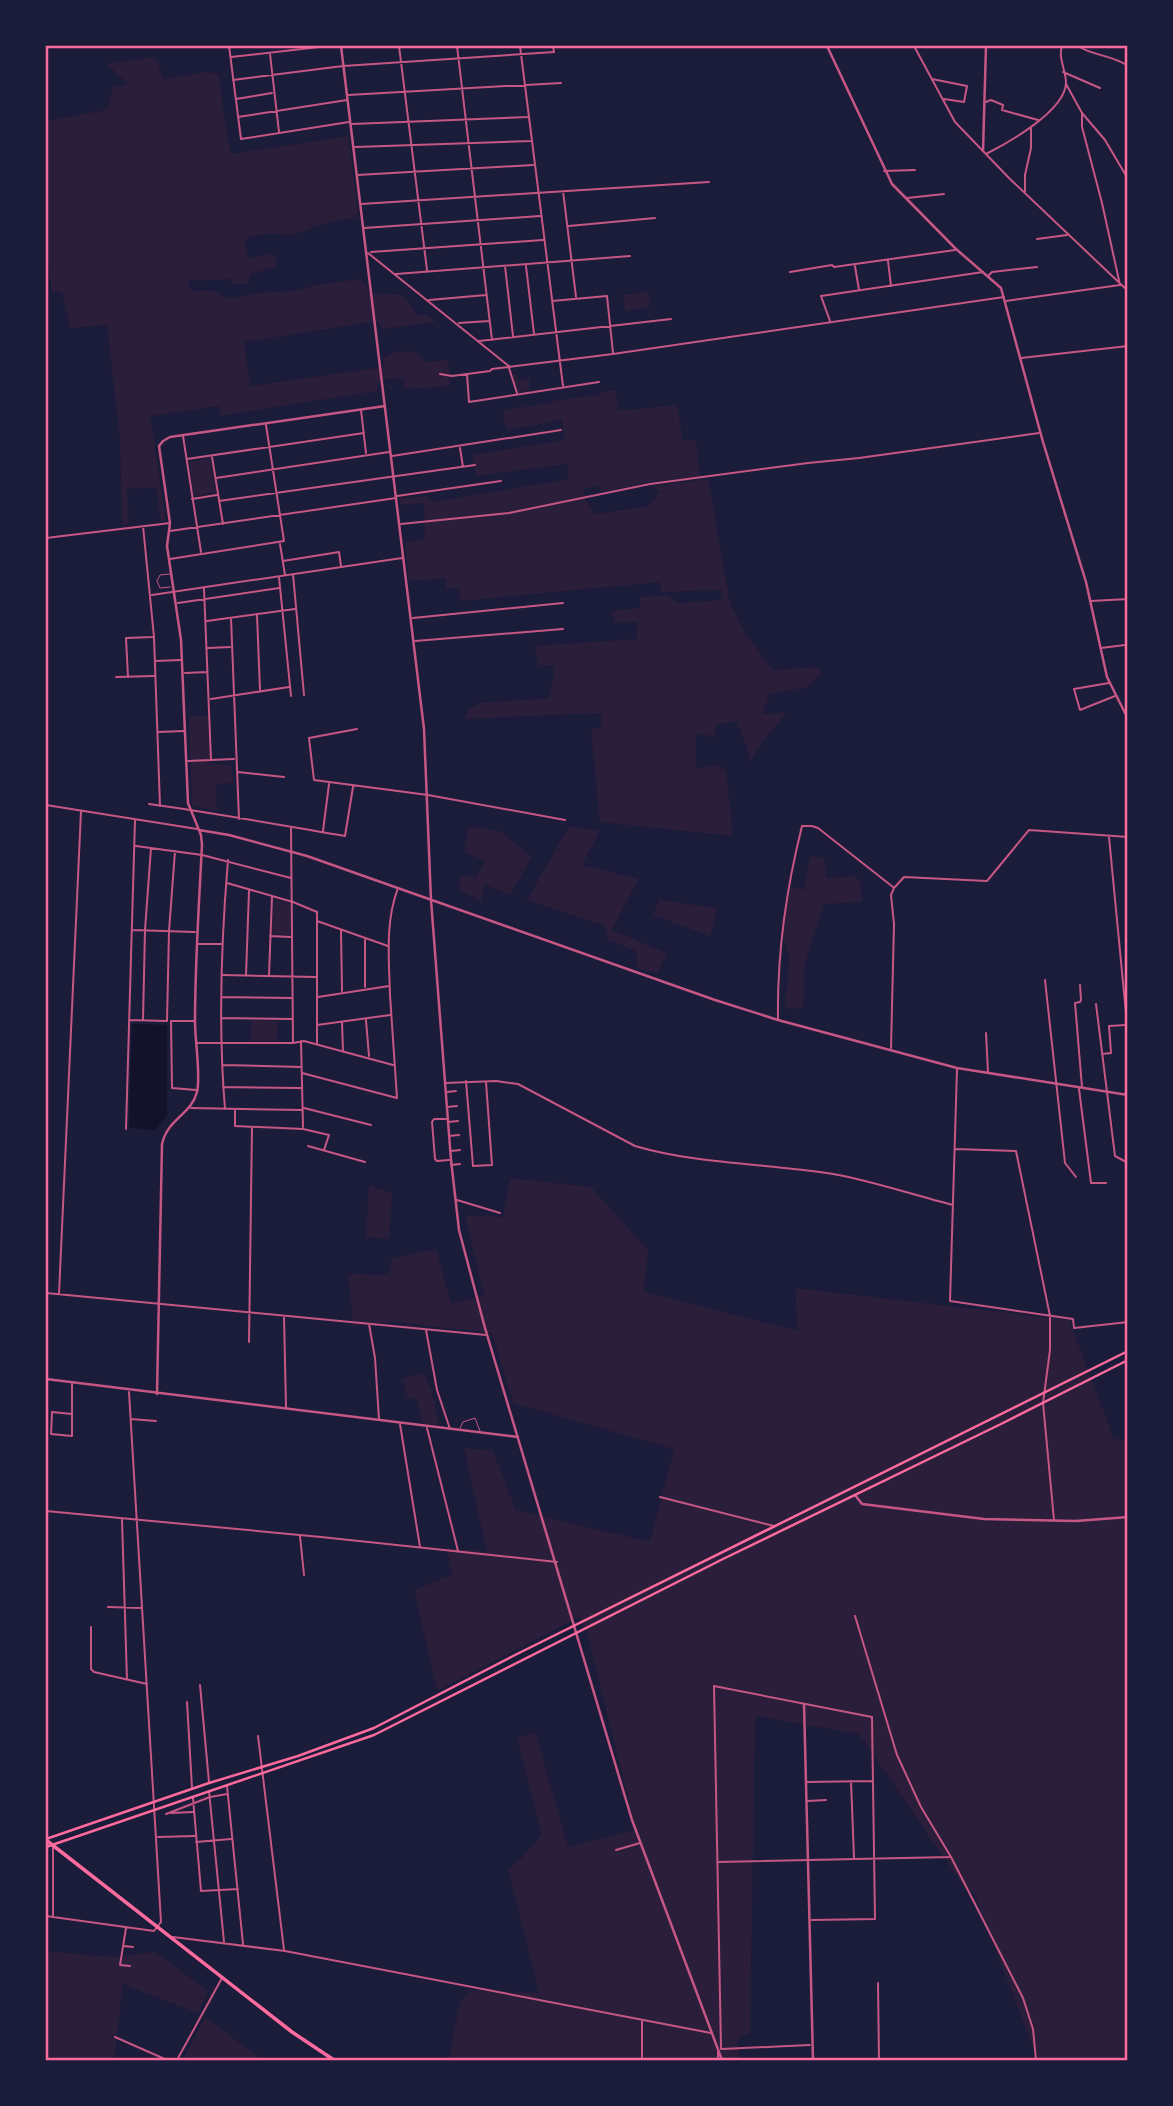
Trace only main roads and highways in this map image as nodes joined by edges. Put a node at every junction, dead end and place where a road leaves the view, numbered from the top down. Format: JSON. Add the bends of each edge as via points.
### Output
{"nodes":[{"id":1,"x":1128,"y":1351,"type":"edge"},
{"id":2,"x":1128,"y":1360,"type":"edge"},
{"id":3,"x":46,"y":1839,"type":"edge"},
{"id":4,"x":52,"y":1845,"type":"junction"},
{"id":5,"x":46,"y":1847,"type":"edge"},
{"id":6,"x":334,"y":2060,"type":"edge"}],
"edges":[{"from":1,"to":3,"type":"main road","via":[[374,1728]]},
{"from":2,"to":4,"type":"main road","via":[[374,1735]]},
{"from":3,"to":4,"type":"main road"},
{"from":4,"to":5,"type":"main road"},
{"from":4,"to":6,"type":"main road"}]}
